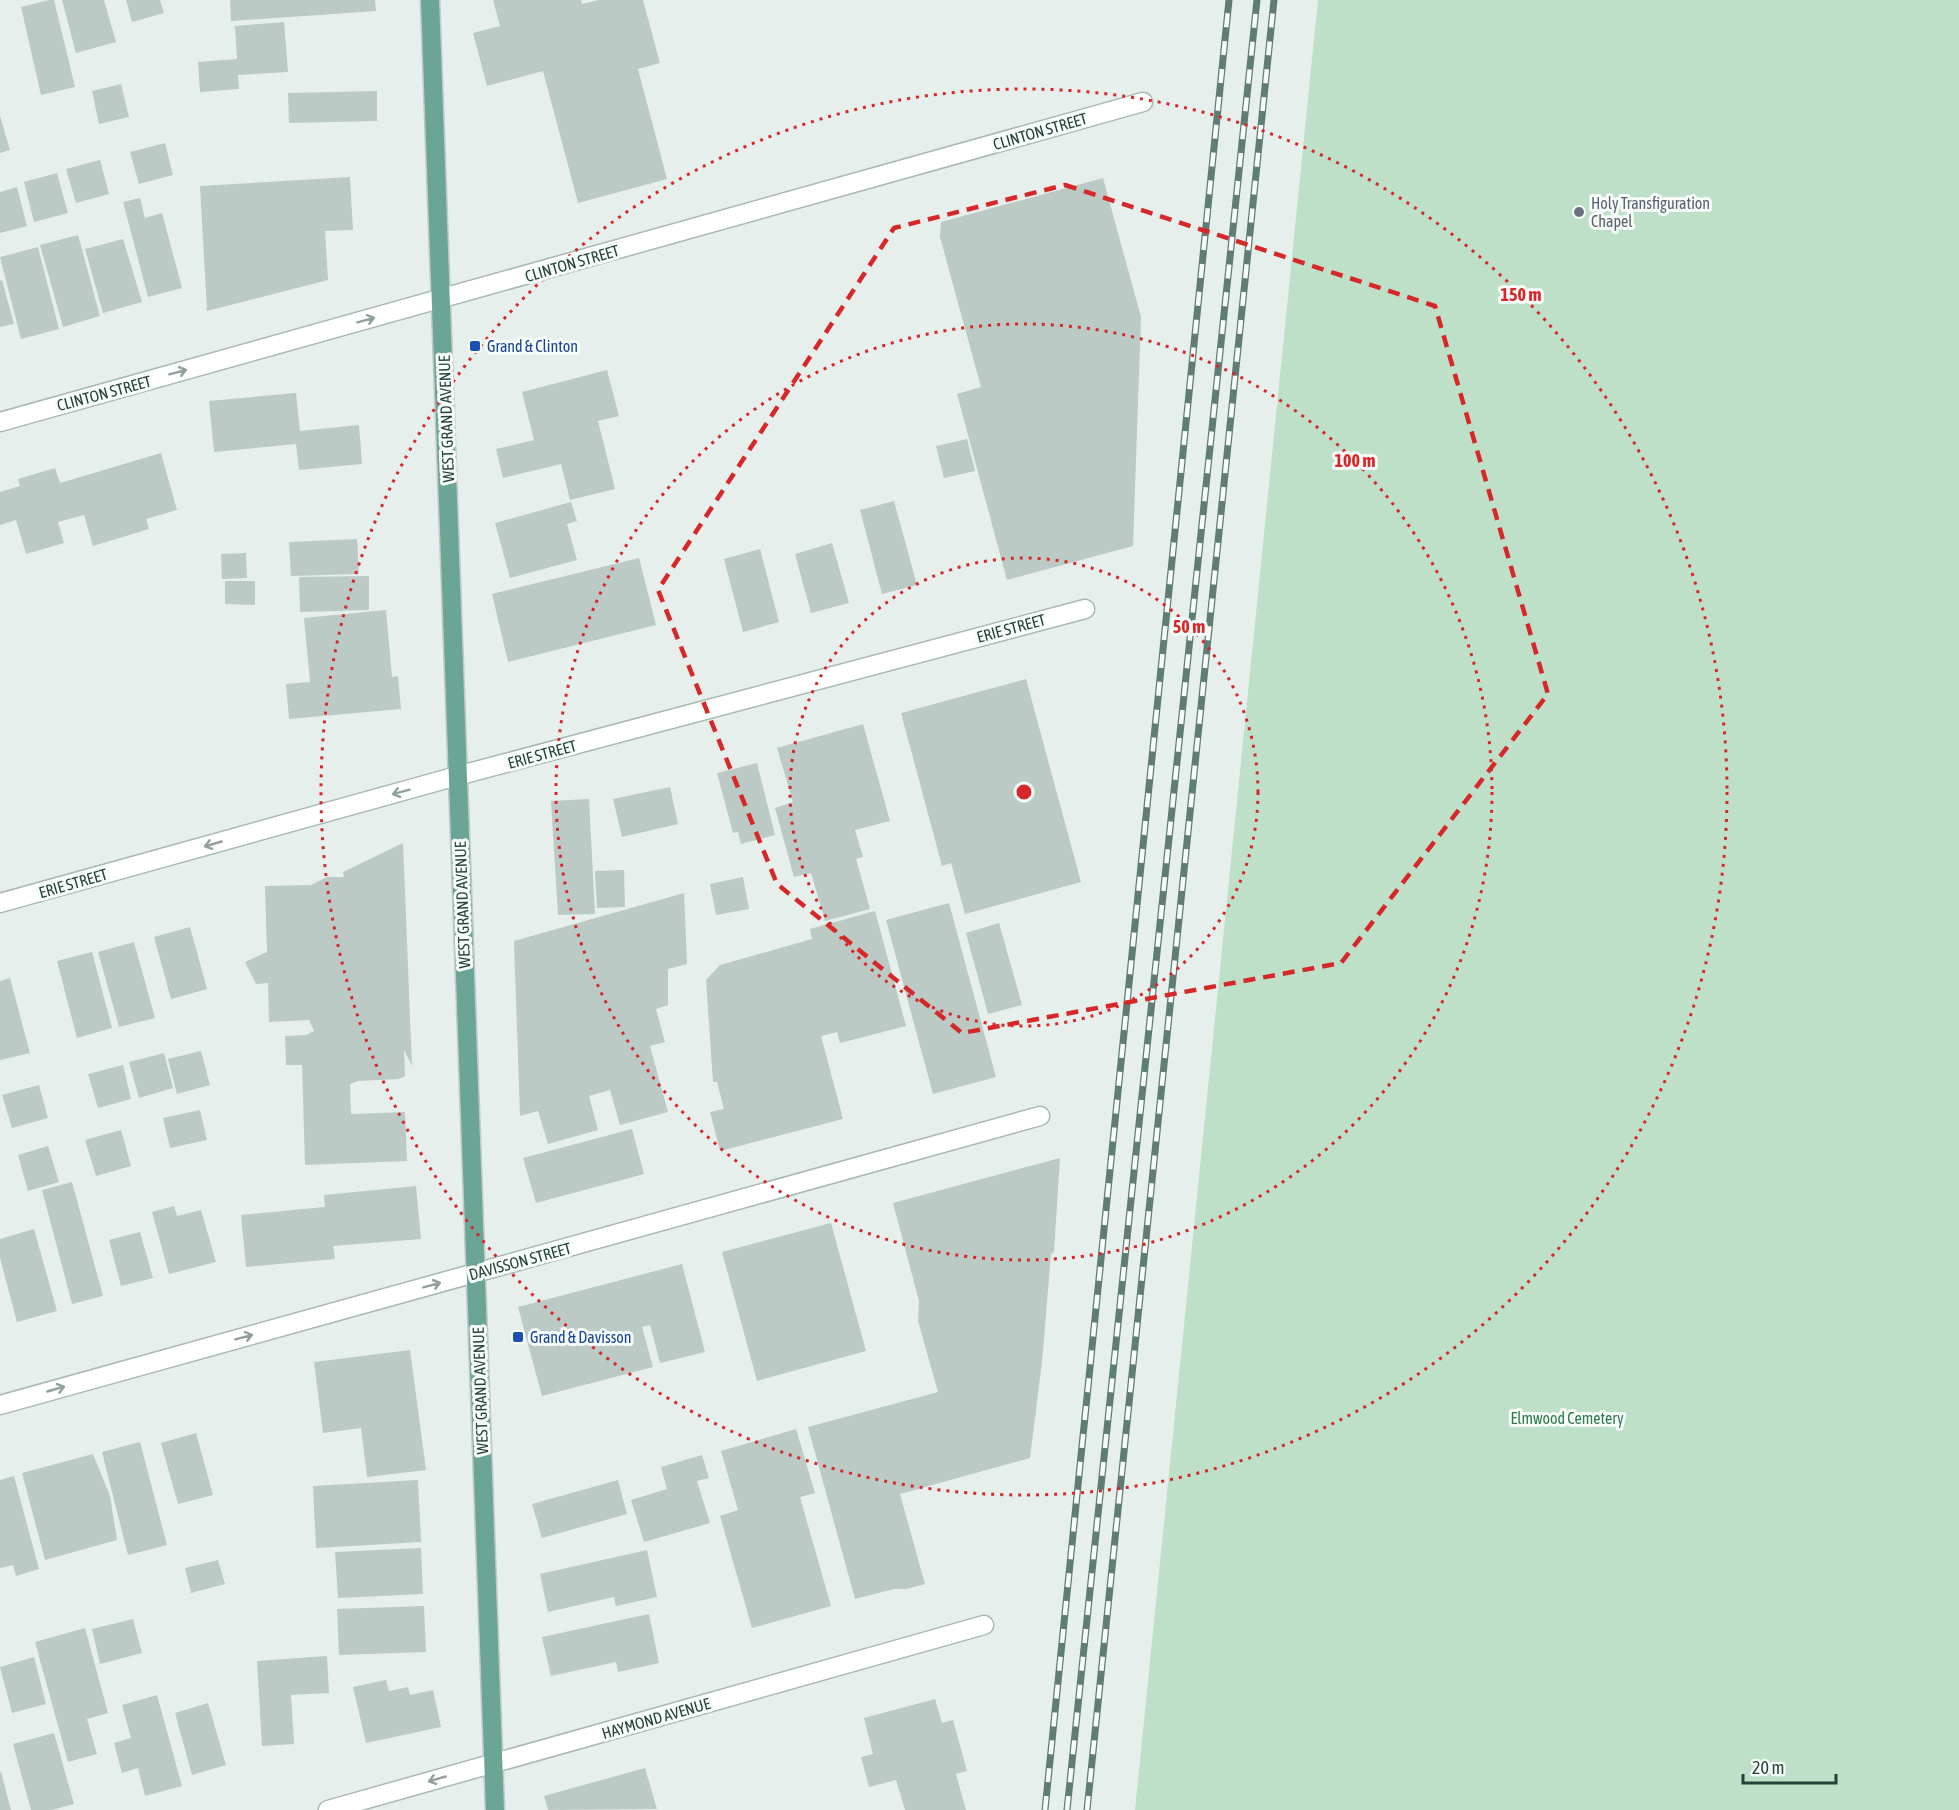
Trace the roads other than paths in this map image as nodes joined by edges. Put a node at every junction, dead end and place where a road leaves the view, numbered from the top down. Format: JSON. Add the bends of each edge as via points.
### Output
{"nodes":[{"id":1,"x":430,"y":0,"type":"edge"},
{"id":2,"x":1143,"y":102,"type":"dead end"},
{"id":3,"x":442,"y":299,"type":"junction"},
{"id":4,"x":0,"y":422,"type":"edge"},
{"id":5,"x":1085,"y":609,"type":"dead end"},
{"id":6,"x":457,"y":776,"type":"junction"},
{"id":7,"x":0,"y":903,"type":"edge"},
{"id":8,"x":1040,"y":1116,"type":"dead end"},
{"id":9,"x":475,"y":1273,"type":"junction"},
{"id":10,"x":0,"y":1405,"type":"edge"},
{"id":11,"x":984,"y":1625,"type":"dead end"},
{"id":12,"x":494,"y":1764,"type":"junction"},
{"id":13,"x":328,"y":1810,"type":"edge"},
{"id":14,"x":495,"y":1810,"type":"edge"}],
"edges":[{"from":1,"to":3,"type":"main road","name":"WEST GRAND AVENUE"},
{"from":2,"to":3,"type":"street","name":"CLINTON STREET"},
{"from":4,"to":3,"type":"street","name":"CLINTON STREET","one_way":true},
{"from":3,"to":6,"type":"main road","name":"WEST GRAND AVENUE"},
{"from":5,"to":6,"type":"street","name":"ERIE STREET"},
{"from":6,"to":7,"type":"street","name":"ERIE STREET","one_way":true},
{"from":6,"to":9,"type":"main road","name":"WEST GRAND AVENUE"},
{"from":8,"to":9,"type":"street","name":"DAVISSON STREET"},
{"from":10,"to":9,"type":"street","name":"DAVISSON STREET","one_way":true},
{"from":9,"to":12,"type":"main road","name":"WEST GRAND AVENUE"},
{"from":11,"to":12,"type":"street","name":"HAYMOND AVENUE"},
{"from":12,"to":13,"type":"street","name":"HAYMOND AVENUE","one_way":true},
{"from":12,"to":14,"type":"main road","name":"WEST GRAND AVENUE"}]}
